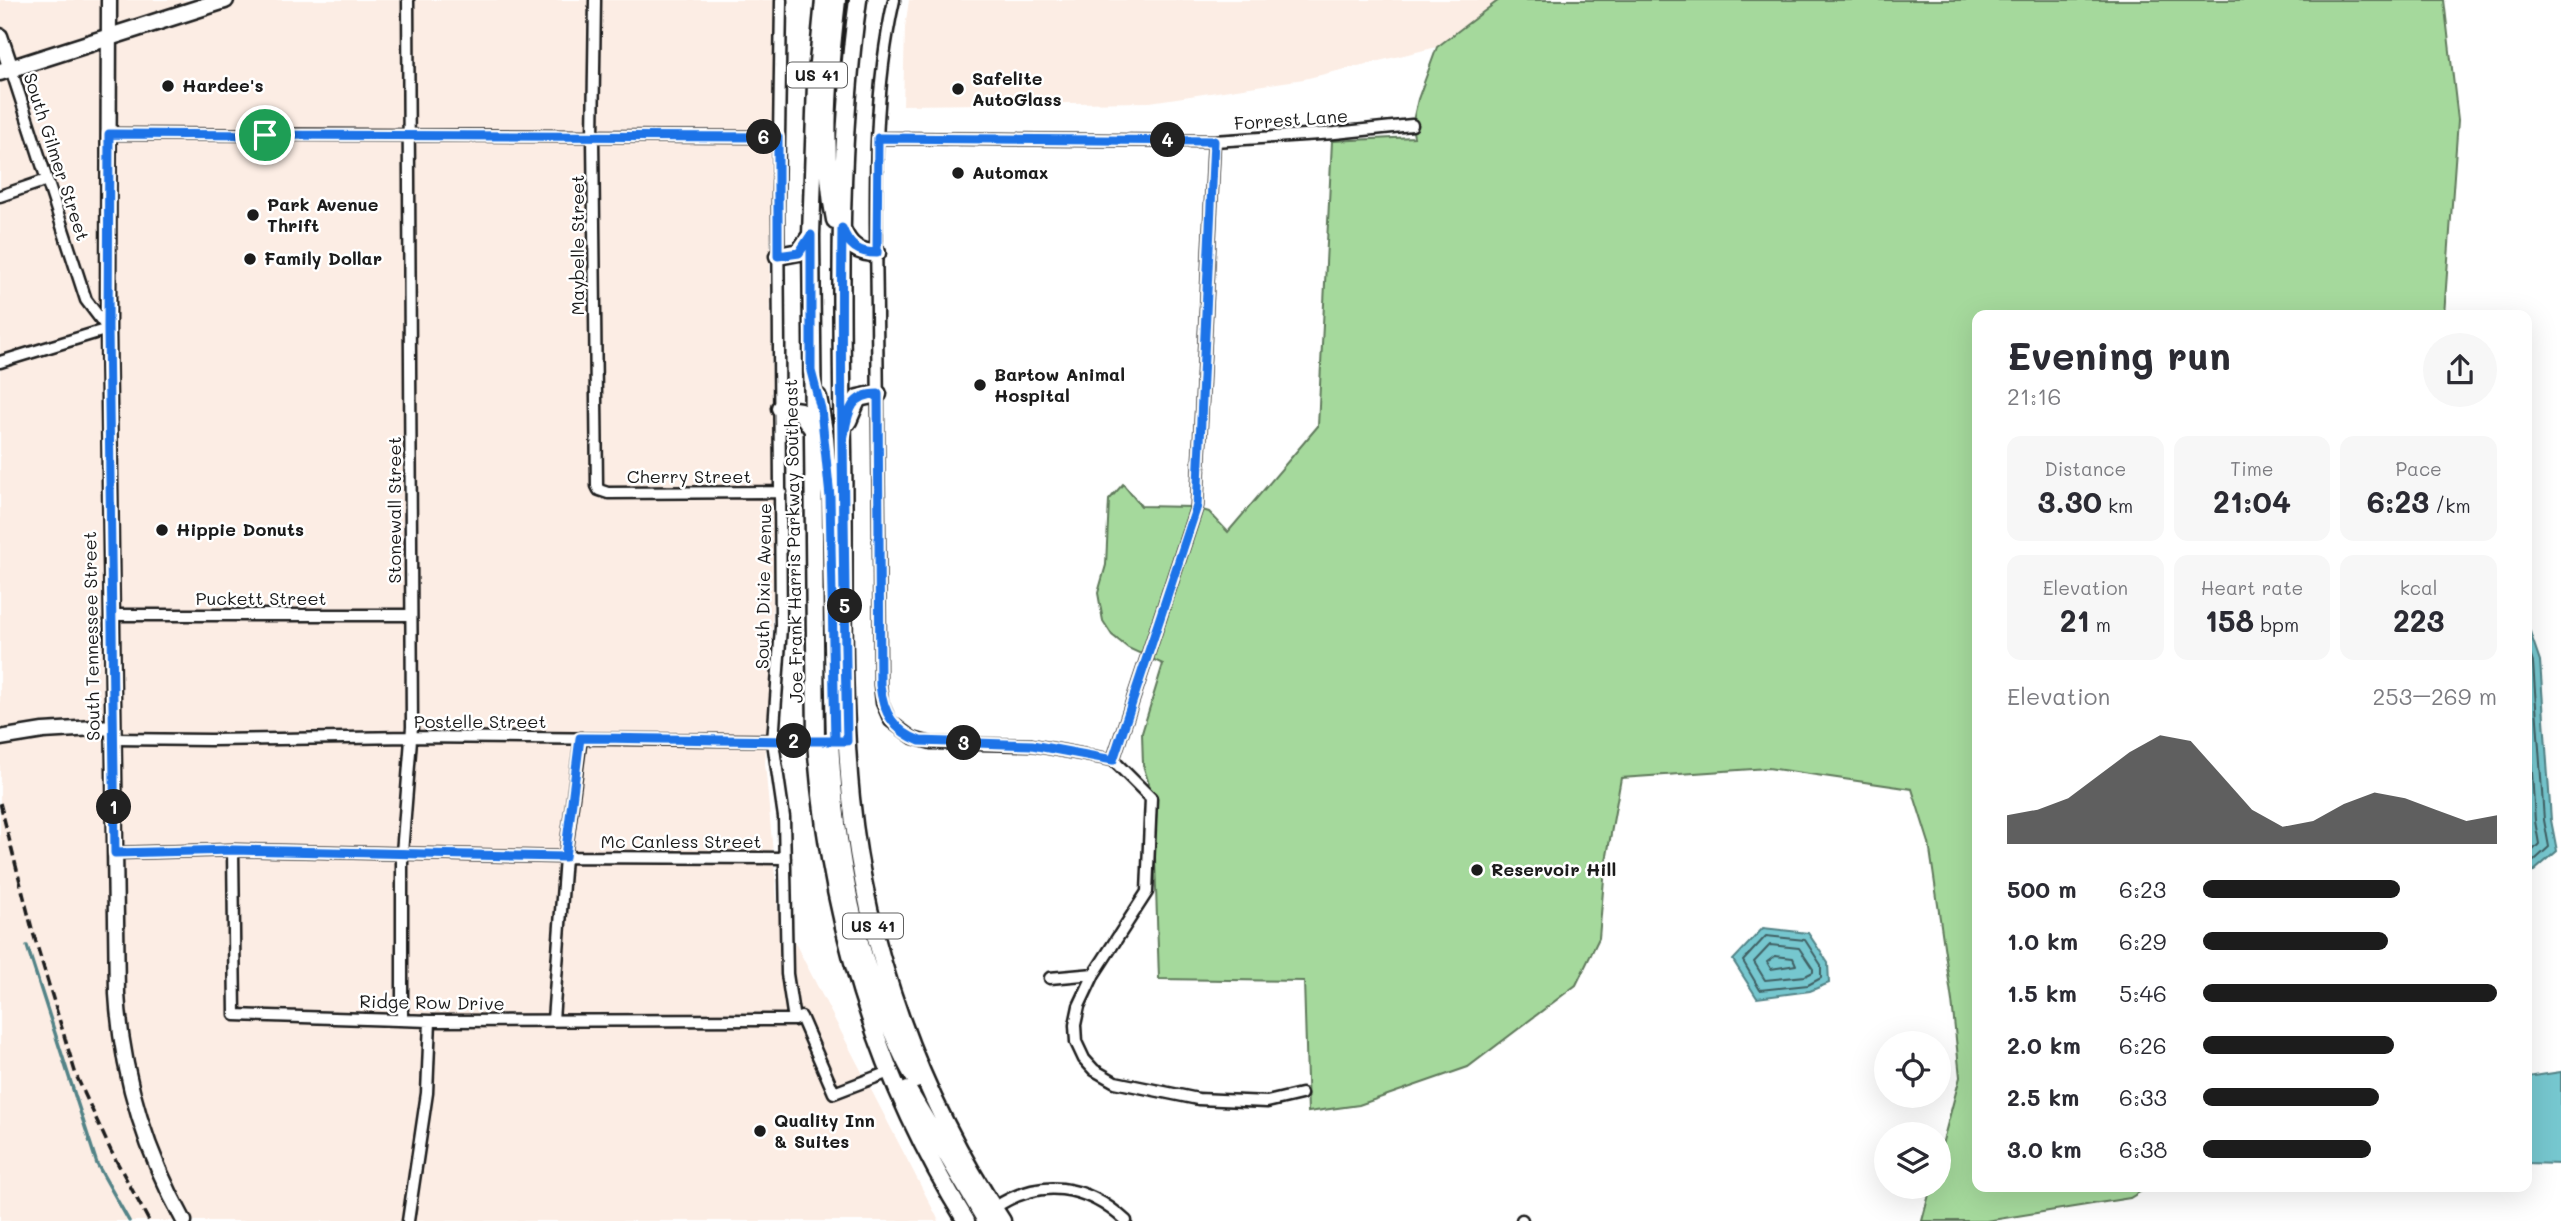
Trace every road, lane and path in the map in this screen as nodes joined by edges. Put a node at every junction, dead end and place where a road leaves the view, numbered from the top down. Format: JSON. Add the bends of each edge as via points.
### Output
{"nodes":[{"id":1,"x":109,"y":0,"type":"edge"},
{"id":2,"x":225,"y":0,"type":"edge"},
{"id":3,"x":408,"y":0,"type":"edge"},
{"id":4,"x":595,"y":0,"type":"edge"},
{"id":5,"x":781,"y":0,"type":"edge"},
{"id":6,"x":824,"y":0,"type":"edge"},
{"id":7,"x":837,"y":0,"type":"edge"},
{"id":8,"x":858,"y":0,"type":"edge"},
{"id":9,"x":894,"y":0,"type":"edge"},
{"id":10,"x":0,"y":36,"type":"edge"},
{"id":11,"x":109,"y":37,"type":"junction"},
{"id":12,"x":6,"y":70,"type":"edge"},
{"id":13,"x":1412,"y":125,"type":"dead end"},
{"id":14,"x":109,"y":134,"type":"junction"},
{"id":15,"x":409,"y":134,"type":"junction"},
{"id":16,"x":593,"y":137,"type":"junction"},
{"id":17,"x":778,"y":137,"type":"junction"},
{"id":18,"x":878,"y":138,"type":"junction"},
{"id":19,"x":1214,"y":141,"type":"junction"},
{"id":20,"x":47,"y":180,"type":"junction"},
{"id":21,"x":0,"y":196,"type":"edge"},
{"id":22,"x":842,"y":228,"type":"junction"},
{"id":23,"x":811,"y":235,"type":"junction"},
{"id":24,"x":842,"y":253,"type":"junction"},
{"id":25,"x":877,"y":253,"type":"junction"},
{"id":26,"x":778,"y":256,"type":"junction"},
{"id":27,"x":108,"y":329,"type":"junction"},
{"id":28,"x":0,"y":362,"type":"edge"},
{"id":29,"x":811,"y":371,"type":"junction"},
{"id":30,"x":878,"y":394,"type":"junction"},
{"id":31,"x":780,"y":408,"type":"junction"},
{"id":32,"x":811,"y":427,"type":"junction"},
{"id":33,"x":843,"y":440,"type":"junction"},
{"id":34,"x":599,"y":490,"type":"joint"},
{"id":35,"x":781,"y":492,"type":"junction"},
{"id":36,"x":111,"y":615,"type":"junction"},
{"id":37,"x":411,"y":615,"type":"junction"},
{"id":38,"x":112,"y":733,"type":"junction"},
{"id":39,"x":411,"y":737,"type":"junction"},
{"id":40,"x":0,"y":738,"type":"edge"},
{"id":41,"x":580,"y":738,"type":"junction"},
{"id":42,"x":832,"y":741,"type":"junction"},
{"id":43,"x":773,"y":742,"type":"junction"},
{"id":44,"x":1113,"y":760,"type":"junction"},
{"id":45,"x":233,"y":850,"type":"junction"},
{"id":46,"x":115,"y":853,"type":"junction"},
{"id":47,"x":401,"y":853,"type":"junction"},
{"id":48,"x":565,"y":857,"type":"junction"},
{"id":49,"x":785,"y":858,"type":"junction"},
{"id":50,"x":1094,"y":974,"type":"junction"},
{"id":51,"x":1050,"y":978,"type":"dead end"},
{"id":52,"x":402,"y":1020,"type":"junction"},
{"id":53,"x":552,"y":1020,"type":"junction"},
{"id":54,"x":794,"y":1020,"type":"junction"},
{"id":55,"x":429,"y":1021,"type":"junction"},
{"id":56,"x":881,"y":1051,"type":"junction"},
{"id":57,"x":889,"y":1072,"type":"junction"},
{"id":58,"x":1301,"y":1094,"type":"dead end"},
{"id":59,"x":994,"y":1217,"type":"edge"},
{"id":60,"x":184,"y":1221,"type":"edge"},
{"id":61,"x":408,"y":1221,"type":"edge"},
{"id":62,"x":966,"y":1221,"type":"edge"},
{"id":63,"x":1126,"y":1221,"type":"edge"}],
"edges":[{"from":1,"to":11,"type":"main road","name":"South Tennessee Street"},
{"from":2,"to":11,"type":"main road"},
{"from":3,"to":15,"type":"street","name":"Stonewall Street"},
{"from":4,"to":16,"type":"street","name":"Maybelle Street"},
{"from":5,"to":17,"type":"street","name":"South Dixie Avenue"},
{"from":6,"to":23,"type":"main road","name":"Joe Frank Harris Parkway Southeast","number":"US 41"},
{"from":7,"to":24,"type":"main road","via":[[829,173]]},
{"from":8,"to":22,"type":"main road","name":"Joe Frank Harris Parkway Southeast","number":"US 41","via":[[846,112]]},
{"from":9,"to":18,"type":"street"},
{"from":10,"to":12,"type":"main road"},
{"from":11,"to":12,"type":"main road"},
{"from":11,"to":14,"type":"main road","name":"South Tennessee Street"},
{"from":12,"to":20,"type":"street","name":"South Gilmer Street"},
{"from":13,"to":19,"type":"street","name":"Forrest Lane"},
{"from":14,"to":15,"type":"street"},
{"from":14,"to":27,"type":"main road","name":"South Tennessee Street"},
{"from":15,"to":16,"type":"street"},
{"from":15,"to":37,"type":"street","name":"Stonewall Street"},
{"from":16,"to":17,"type":"street"},
{"from":16,"to":34,"type":"street","name":"Maybelle Street"},
{"from":17,"to":26,"type":"street","name":"South Dixie Avenue"},
{"from":18,"to":19,"type":"street","name":"Forrest Lane"},
{"from":18,"to":25,"type":"street"},
{"from":19,"to":44,"type":"street","via":[[1197,506]]},
{"from":20,"to":21,"type":"street"},
{"from":20,"to":27,"type":"street","name":"South Gilmer Street","via":[[86,300]]},
{"from":22,"to":24,"type":"main road","name":"Joe Frank Harris Parkway Southeast","number":"US 41"},
{"from":22,"to":25,"type":"main road","via":[[854,248]]},
{"from":23,"to":26,"type":"main road","via":[[799,253]]},
{"from":23,"to":29,"type":"main road","name":"Joe Frank Harris Parkway Southeast","number":"US 41"},
{"from":24,"to":33,"type":"main road","name":"Joe Frank Harris Parkway Southeast","number":"US 41"},
{"from":25,"to":30,"type":"street"},
{"from":26,"to":31,"type":"street","name":"South Dixie Avenue"},
{"from":27,"to":28,"type":"street"},
{"from":27,"to":36,"type":"main road","name":"South Tennessee Street"},
{"from":29,"to":32,"type":"main road","name":"Joe Frank Harris Parkway Southeast","number":"US 41"},
{"from":29,"to":42,"type":"main road","via":[[821,409],[830,497]]},
{"from":30,"to":33,"type":"main road","via":[[863,395],[854,402]]},
{"from":30,"to":44,"type":"street","via":[[880,685],[890,721],[920,741],[1032,745]]},
{"from":31,"to":32,"type":"main road","via":[[800,411]]},
{"from":31,"to":35,"type":"street","name":"South Dixie Avenue"},
{"from":32,"to":42,"type":"main road","name":"Joe Frank Harris Parkway Southeast","number":"US 41"},
{"from":33,"to":42,"type":"main road","name":"Joe Frank Harris Parkway Southeast","number":"US 41"},
{"from":34,"to":35,"type":"street","name":"Cherry Street"},
{"from":35,"to":43,"type":"street","name":"South Dixie Avenue","via":[[781,627]]},
{"from":36,"to":37,"type":"street","name":"Puckett Street"},
{"from":36,"to":38,"type":"main road","name":"South Tennessee Street"},
{"from":37,"to":39,"type":"street","name":"Stonewall Street"},
{"from":38,"to":39,"type":"street","name":"Postelle Street"},
{"from":38,"to":40,"type":"main road","via":[[61,729]]},
{"from":38,"to":46,"type":"main road","name":"South Tennessee Street"},
{"from":39,"to":41,"type":"street","name":"Postelle Street"},
{"from":39,"to":47,"type":"street","name":"Stonewall Street"},
{"from":41,"to":43,"type":"street","name":"Postelle Street"},
{"from":41,"to":48,"type":"street"},
{"from":42,"to":43,"type":"street","name":"Postelle Street"},
{"from":42,"to":56,"type":"main road","name":"Joe Frank Harris Parkway Southeast","number":"US 41","via":[[822,809],[829,862],[850,958]]},
{"from":42,"to":59,"type":"main road","name":"Joe Frank Harris Parkway Southeast","number":"US 41","via":[[892,990],[936,1104]]},
{"from":43,"to":49,"type":"street","name":"South Dixie Avenue"},
{"from":44,"to":50,"type":"street","via":[[1151,798],[1147,892]]},
{"from":45,"to":46,"type":"street","name":"Mc Canless Street"},
{"from":45,"to":47,"type":"street","name":"Mc Canless Street"},
{"from":45,"to":52,"type":"street","name":"Ridge Row Drive","via":[[235,1015]]},
{"from":46,"to":60,"type":"main road","name":"South Tennessee Street","via":[[117,994],[127,1073],[145,1140]]},
{"from":47,"to":48,"type":"street","name":"Mc Canless Street"},
{"from":47,"to":52,"type":"street","name":"Stonewall Street"},
{"from":48,"to":49,"type":"street","name":"Mc Canless Street"},
{"from":48,"to":53,"type":"street"},
{"from":49,"to":54,"type":"street","name":"South Dixie Avenue","via":[[786,974]]},
{"from":50,"to":51,"type":"street"},
{"from":50,"to":58,"type":"street","via":[[1075,1025],[1076,1042],[1094,1070],[1115,1082],[1198,1099],[1267,1102]]},
{"from":52,"to":55,"type":"street","name":"Ridge Row Drive"},
{"from":53,"to":54,"type":"street","name":"Ridge Row Drive"},
{"from":53,"to":55,"type":"street","name":"Ridge Row Drive"},
{"from":54,"to":57,"type":"street","name":"South Dixie Avenue","via":[[801,1017],[834,1093]]},
{"from":55,"to":61,"type":"street","via":[[427,1093]]},
{"from":56,"to":57,"type":"main road","name":"Joe Frank Harris Parkway Southeast","number":"US 41"},
{"from":56,"to":59,"type":"main road","via":[[898,1071],[923,1119]]},
{"from":57,"to":62,"type":"main road","name":"Joe Frank Harris Parkway Southeast","number":"US 41","via":[[923,1146]]},
{"from":59,"to":63,"type":"street","via":[[1020,1193],[1055,1188],[1095,1198]]}]}
